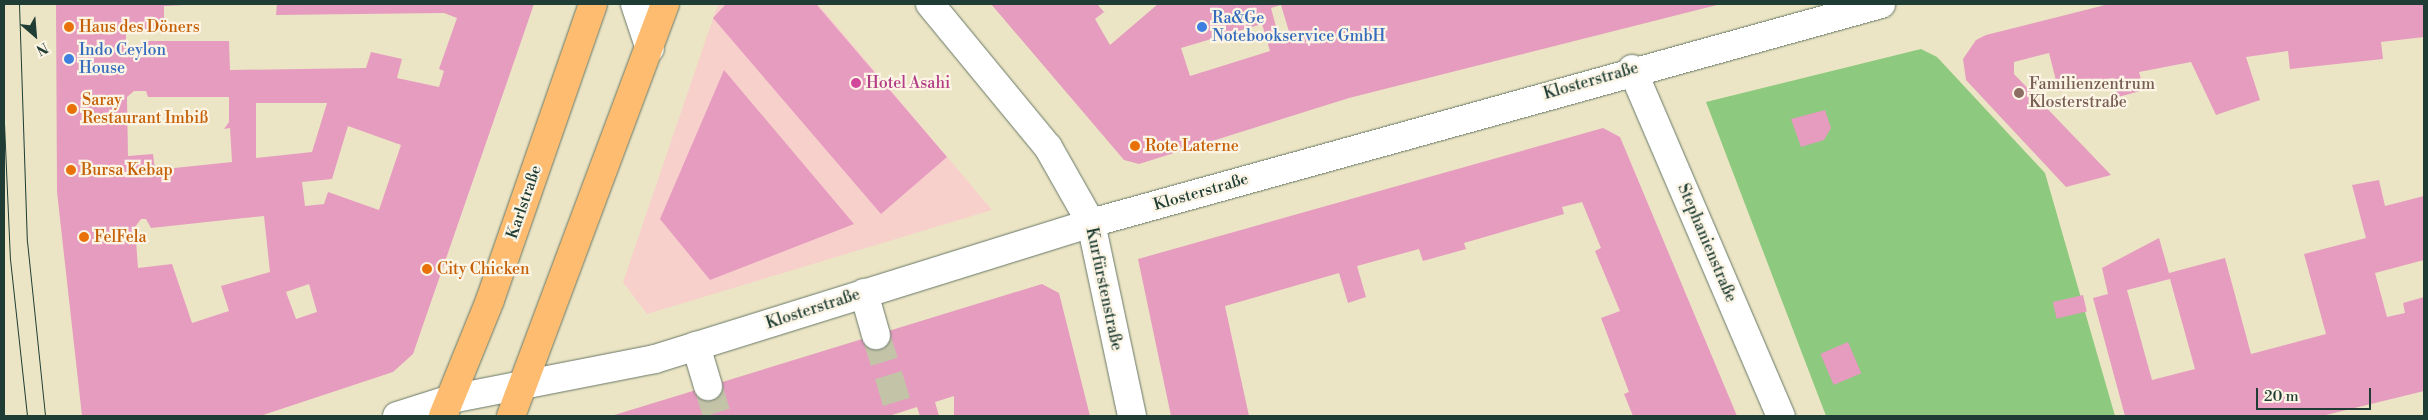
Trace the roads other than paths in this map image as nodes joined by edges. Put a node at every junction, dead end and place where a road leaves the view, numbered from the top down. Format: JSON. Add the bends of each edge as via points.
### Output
{"nodes":[{"id":1,"x":593,"y":4,"type":"edge"},
{"id":2,"x":635,"y":4,"type":"edge"},
{"id":3,"x":665,"y":4,"type":"edge"},
{"id":4,"x":930,"y":4,"type":"edge"},
{"id":5,"x":1881,"y":4,"type":"edge"},
{"id":6,"x":1839,"y":8,"type":"edge"},
{"id":7,"x":650,"y":49,"type":"junction"},
{"id":8,"x":1632,"y":69,"type":"junction"},
{"id":9,"x":1091,"y":223,"type":"junction"},
{"id":10,"x":864,"y":293,"type":"junction"},
{"id":11,"x":876,"y":335,"type":"tunnel mouth"},
{"id":12,"x":696,"y":346,"type":"junction"},
{"id":13,"x":523,"y":385,"type":"junction"},
{"id":14,"x":708,"y":386,"type":"tunnel mouth"},
{"id":15,"x":447,"y":407,"type":"edge"},
{"id":16,"x":398,"y":416,"type":"edge"},
{"id":17,"x":511,"y":416,"type":"edge"},
{"id":18,"x":1132,"y":416,"type":"edge"},
{"id":19,"x":1781,"y":416,"type":"edge"}],
"edges":[{"from":1,"to":15,"type":"main road","name":"Karlstraße"},
{"from":2,"to":7,"type":"street"},
{"from":3,"to":7,"type":"main road"},
{"from":4,"to":9,"type":"street","name":"Kurfürstenstraße","via":[[1048,147]]},
{"from":5,"to":6,"type":"street","name":"Klosterstraße"},
{"from":6,"to":8,"type":"street","name":"Klosterstraße"},
{"from":7,"to":13,"type":"main road"},
{"from":8,"to":9,"type":"street","name":"Klosterstraße"},
{"from":8,"to":19,"type":"street","name":"Stephanienstraße"},
{"from":9,"to":10,"type":"street","name":"Klosterstraße"},
{"from":9,"to":18,"type":"street","name":"Kurfürstenstraße"},
{"from":10,"to":11,"type":"street"},
{"from":10,"to":12,"type":"street","name":"Klosterstraße"},
{"from":12,"to":13,"type":"street","name":"Klosterstraße","via":[[603,372]]},
{"from":12,"to":14,"type":"street"},
{"from":13,"to":15,"type":"street","name":"Klosterstraße"},
{"from":13,"to":17,"type":"main road"},
{"from":15,"to":16,"type":"street","name":"Klosterstraße"}]}
